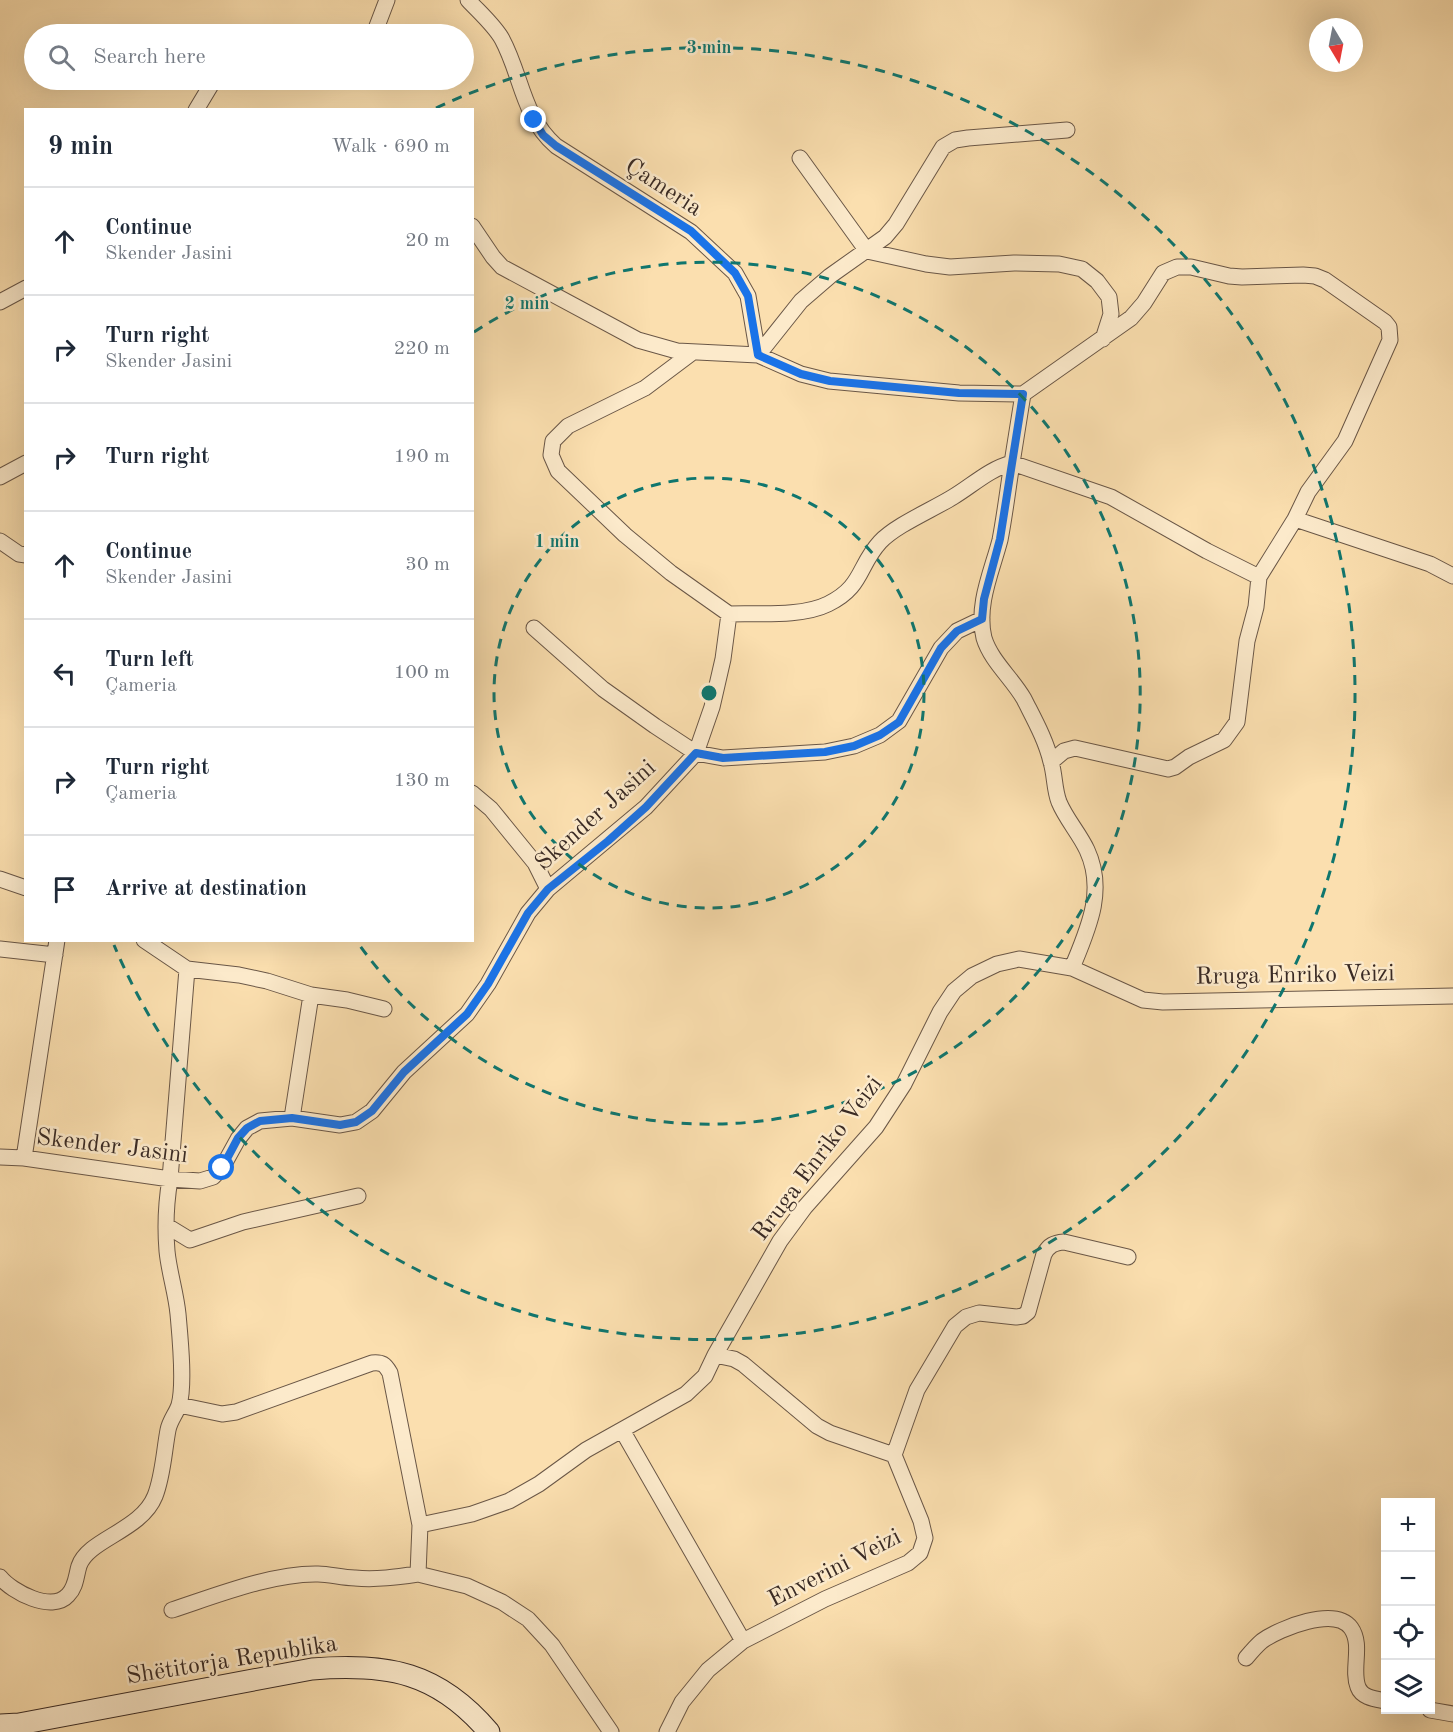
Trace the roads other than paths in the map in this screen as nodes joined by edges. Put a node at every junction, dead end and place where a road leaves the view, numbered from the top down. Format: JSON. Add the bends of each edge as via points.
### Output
{"nodes":[{"id":1,"x":387,"y":0,"type":"edge"},
{"id":2,"x":468,"y":0,"type":"edge"},
{"id":3,"x":378,"y":24,"type":"edge"},
{"id":4,"x":208,"y":90,"type":"edge"},
{"id":5,"x":197,"y":108,"type":"edge"},
{"id":6,"x":1067,"y":130,"type":"dead end"},
{"id":7,"x":800,"y":158,"type":"dead end"},
{"id":8,"x":474,"y":229,"type":"edge"},
{"id":9,"x":867,"y":251,"type":"junction"},
{"id":10,"x":24,"y":289,"type":"edge"},
{"id":11,"x":0,"y":302,"type":"edge"},
{"id":12,"x":1103,"y":339,"type":"junction"},
{"id":13,"x":693,"y":352,"type":"junction"},
{"id":14,"x":758,"y":355,"type":"junction"},
{"id":15,"x":1023,"y":394,"type":"junction"},
{"id":16,"x":1012,"y":463,"type":"junction"},
{"id":17,"x":24,"y":464,"type":"edge"},
{"id":18,"x":0,"y":477,"type":"edge"},
{"id":19,"x":1294,"y":519,"type":"junction"},
{"id":20,"x":0,"y":541,"type":"edge"},
{"id":21,"x":24,"y":555,"type":"edge"},
{"id":22,"x":1453,"y":576,"type":"edge"},
{"id":23,"x":1259,"y":577,"type":"junction"},
{"id":24,"x":729,"y":614,"type":"junction"},
{"id":25,"x":982,"y":619,"type":"junction"},
{"id":26,"x":534,"y":628,"type":"dead end"},
{"id":27,"x":696,"y":753,"type":"junction"},
{"id":28,"x":1051,"y":762,"type":"junction"},
{"id":29,"x":474,"y":795,"type":"edge"},
{"id":30,"x":0,"y":879,"type":"edge"},
{"id":31,"x":24,"y":887,"type":"edge"},
{"id":32,"x":548,"y":889,"type":"junction"},
{"id":33,"x":147,"y":942,"type":"edge"},
{"id":34,"x":56,"y":948,"type":"edge"},
{"id":35,"x":0,"y":949,"type":"edge"},
{"id":36,"x":1072,"y":968,"type":"junction"},
{"id":37,"x":187,"y":969,"type":"junction"},
{"id":38,"x":311,"y":995,"type":"junction"},
{"id":39,"x":1453,"y":996,"type":"edge"},
{"id":40,"x":384,"y":1009,"type":"dead end"},
{"id":41,"x":292,"y":1118,"type":"junction"},
{"id":42,"x":0,"y":1157,"type":"edge"},
{"id":43,"x":24,"y":1158,"type":"junction"},
{"id":44,"x":170,"y":1179,"type":"junction"},
{"id":45,"x":358,"y":1196,"type":"dead end"},
{"id":46,"x":167,"y":1226,"type":"junction"},
{"id":47,"x":190,"y":1240,"type":"junction"},
{"id":48,"x":167,"y":1252,"type":"junction"},
{"id":49,"x":1128,"y":1257,"type":"dead end"},
{"id":50,"x":715,"y":1355,"type":"junction"},
{"id":51,"x":179,"y":1405,"type":"junction"},
{"id":52,"x":622,"y":1430,"type":"junction"},
{"id":53,"x":894,"y":1455,"type":"junction"},
{"id":54,"x":420,"y":1525,"type":"junction"},
{"id":55,"x":418,"y":1574,"type":"junction"},
{"id":56,"x":0,"y":1577,"type":"edge"},
{"id":57,"x":172,"y":1610,"type":"dead end"},
{"id":58,"x":743,"y":1641,"type":"junction"},
{"id":59,"x":1246,"y":1658,"type":"dead end"},
{"id":60,"x":1381,"y":1700,"type":"edge"},
{"id":61,"x":1435,"y":1711,"type":"edge"},
{"id":62,"x":1453,"y":1714,"type":"edge"},
{"id":63,"x":0,"y":1725,"type":"edge"},
{"id":64,"x":489,"y":1732,"type":"edge"},
{"id":65,"x":610,"y":1732,"type":"edge"},
{"id":66,"x":667,"y":1732,"type":"edge"}],
"edges":[{"from":1,"to":3,"type":"street"},
{"from":2,"to":14,"type":"street","name":"Çameria","via":[[501,38],[543,135],[691,231],[735,273],[748,296]]},
{"from":4,"to":5,"type":"street"},
{"from":6,"to":9,"type":"street","via":[[968,138],[943,147],[896,224]]},
{"from":7,"to":9,"type":"street"},
{"from":8,"to":13,"type":"street","via":[[493,257],[514,275],[638,340]]},
{"from":9,"to":12,"type":"street","via":[[950,267],[1014,263],[1082,269],[1097,280],[1109,297],[1111,315]]},
{"from":9,"to":14,"type":"street","via":[[801,301]]},
{"from":10,"to":11,"type":"street"},
{"from":12,"to":15,"type":"street"},
{"from":12,"to":19,"type":"street","via":[[1131,318],[1163,273],[1177,267],[1236,276],[1315,276],[1385,322],[1390,340],[1345,441],[1308,492]]},
{"from":13,"to":14,"type":"street"},
{"from":13,"to":24,"type":"street","via":[[645,388],[568,426],[553,441],[551,455],[558,471],[625,535]]},
{"from":14,"to":15,"type":"street","via":[[801,374],[830,381],[959,393]]},
{"from":15,"to":16,"type":"street"},
{"from":16,"to":23,"type":"street","via":[[1111,497]]},
{"from":16,"to":24,"type":"street","via":[[984,475],[956,496],[892,532],[880,542],[847,593],[827,605],[801,612]]},
{"from":16,"to":25,"type":"street"},
{"from":17,"to":18,"type":"street"},
{"from":19,"to":22,"type":"street","via":[[1430,564]]},
{"from":19,"to":23,"type":"street"},
{"from":20,"to":21,"type":"street"},
{"from":23,"to":28,"type":"street","via":[[1237,722],[1224,740],[1168,769],[1075,748]]},
{"from":24,"to":27,"type":"street","name":"Skender Jasini","via":[[712,707]]},
{"from":25,"to":27,"type":"street","via":[[957,631],[941,648],[899,722],[880,735],[825,752],[723,758]]},
{"from":25,"to":28,"type":"street","via":[[984,639],[992,656],[1021,694]]},
{"from":26,"to":27,"type":"street","via":[[603,689]]},
{"from":27,"to":32,"type":"street","name":"Skender Jasini","via":[[646,807]]},
{"from":28,"to":36,"type":"street","via":[[1059,802],[1087,850],[1095,875],[1090,924]]},
{"from":29,"to":32,"type":"street","via":[[491,809],[535,863]]},
{"from":30,"to":31,"type":"street"},
{"from":32,"to":41,"type":"street","name":"Skender Jasini","via":[[528,913],[467,1014],[404,1072],[372,1111],[356,1122],[340,1125]]},
{"from":33,"to":37,"type":"street"},
{"from":34,"to":35,"type":"street"},
{"from":34,"to":43,"type":"street"},
{"from":36,"to":39,"type":"street","name":"Rruga Enriko Veizi","via":[[1143,1000],[1163,1002]]},
{"from":36,"to":50,"type":"street","name":"Rruga Enriko Veizi","via":[[1020,959],[980,972],[954,991],[876,1127],[813,1197],[780,1241]]},
{"from":37,"to":38,"type":"street","via":[[239,975]]},
{"from":37,"to":44,"type":"street"},
{"from":38,"to":40,"type":"street"},
{"from":38,"to":41,"type":"street"},
{"from":41,"to":44,"type":"street","name":"Skender Jasini","via":[[260,1121],[247,1128],[213,1177]]},
{"from":42,"to":43,"type":"street","name":"Skender Jasini"},
{"from":43,"to":44,"type":"street","name":"Skender Jasini"},
{"from":44,"to":46,"type":"street"},
{"from":45,"to":47,"type":"street","via":[[243,1222]]},
{"from":46,"to":47,"type":"street"},
{"from":46,"to":48,"type":"street"},
{"from":47,"to":48,"type":"street"},
{"from":48,"to":51,"type":"street","via":[[178,1312]]},
{"from":49,"to":53,"type":"street","via":[[1064,1242],[1048,1247],[1028,1312],[1016,1317],[979,1313],[955,1326],[917,1390]]},
{"from":50,"to":52,"type":"street","name":"Rruga Enriko Veizi","via":[[705,1376],[686,1394]]},
{"from":50,"to":53,"type":"street","via":[[743,1364],[817,1426]]},
{"from":51,"to":54,"type":"street","via":[[236,1412],[380,1362],[390,1373]]},
{"from":51,"to":56,"type":"street","via":[[169,1422],[154,1497],[144,1514],[93,1549],[80,1563],[67,1597],[55,1601],[21,1595]]},
{"from":52,"to":54,"type":"street","name":"Rruga Enriko Veizi","via":[[509,1501]]},
{"from":52,"to":58,"type":"street"},
{"from":53,"to":58,"type":"street","name":"Enverini Veizi","via":[[921,1521],[925,1538],[920,1553],[908,1563]]},
{"from":54,"to":55,"type":"street"},
{"from":55,"to":57,"type":"street","via":[[381,1579],[318,1574],[281,1578]]},
{"from":55,"to":65,"type":"street","via":[[467,1586],[528,1619],[552,1645]]},
{"from":58,"to":66,"type":"street","name":"Enverini Veizi","via":[[708,1670],[682,1702]]},
{"from":59,"to":60,"type":"street","via":[[1276,1633],[1300,1623],[1338,1618],[1351,1628],[1356,1644],[1358,1686],[1362,1693]]},
{"from":61,"to":62,"type":"street"},
{"from":63,"to":64,"type":"main road","name":"Shëtitorja Republika","via":[[350,1666],[388,1669],[426,1680],[454,1698]]}]}
